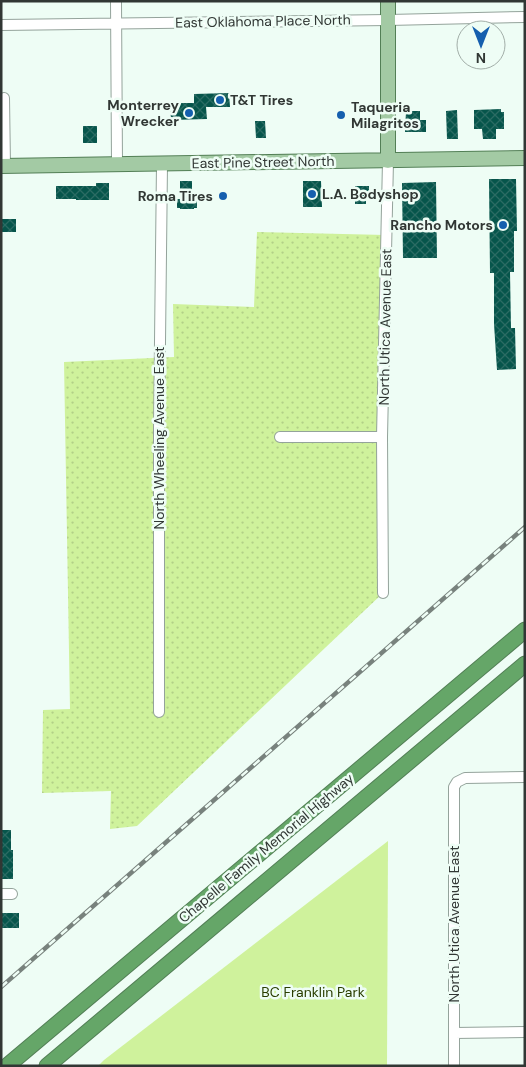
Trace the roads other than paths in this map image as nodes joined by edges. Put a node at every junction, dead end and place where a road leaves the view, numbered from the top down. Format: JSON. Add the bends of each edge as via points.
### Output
{"nodes":[{"id":1,"x":116,"y":1,"type":"edge"},
{"id":2,"x":388,"y":1,"type":"edge"},
{"id":3,"x":525,"y":17,"type":"edge"},
{"id":4,"x":388,"y":20,"type":"junction"},
{"id":5,"x":116,"y":23,"type":"junction"},
{"id":6,"x":1,"y":25,"type":"edge"},
{"id":7,"x":4,"y":98,"type":"dead end"},
{"id":8,"x":525,"y":158,"type":"edge"},
{"id":9,"x":388,"y":161,"type":"junction"},
{"id":10,"x":117,"y":164,"type":"junction"},
{"id":11,"x":162,"y":164,"type":"junction"},
{"id":12,"x":3,"y":166,"type":"edge"},
{"id":13,"x":280,"y":437,"type":"dead end"},
{"id":14,"x":382,"y":437,"type":"junction"},
{"id":15,"x":383,"y":593,"type":"dead end"},
{"id":16,"x":525,"y":630,"type":"edge"},
{"id":17,"x":525,"y":664,"type":"edge"},
{"id":18,"x":159,"y":712,"type":"dead end"},
{"id":19,"x":525,"y":777,"type":"edge"},
{"id":20,"x":1,"y":894,"type":"edge"},
{"id":21,"x":12,"y":894,"type":"dead end"},
{"id":22,"x":525,"y":1032,"type":"edge"},
{"id":23,"x":454,"y":1033,"type":"junction"},
{"id":24,"x":7,"y":1066,"type":"edge"},
{"id":25,"x":48,"y":1066,"type":"edge"},
{"id":26,"x":454,"y":1066,"type":"edge"}],
"edges":[{"from":1,"to":5,"type":"street"},
{"from":2,"to":4,"type":"main road","name":"North Utica Avenue East"},
{"from":3,"to":4,"type":"street","name":"East Oklahoma Place North"},
{"from":4,"to":5,"type":"street","name":"East Oklahoma Place North"},
{"from":4,"to":9,"type":"main road","name":"North Utica Avenue East"},
{"from":5,"to":6,"type":"street","name":"East Oklahoma Place North"},
{"from":5,"to":10,"type":"street"},
{"from":7,"to":12,"type":"street"},
{"from":8,"to":9,"type":"main road","name":"East Pine Street North"},
{"from":9,"to":11,"type":"main road","name":"East Pine Street North"},
{"from":9,"to":14,"type":"street","name":"North Utica Avenue East"},
{"from":10,"to":11,"type":"main road","name":"East Pine Street North"},
{"from":10,"to":12,"type":"main road","name":"East Pine Street North"},
{"from":11,"to":18,"type":"street","name":"North Wheeling Avenue East"},
{"from":13,"to":14,"type":"street"},
{"from":14,"to":15,"type":"street","name":"North Utica Avenue East"},
{"from":16,"to":24,"type":"highway","name":"Chapelle Family Memorial Highway"},
{"from":17,"to":25,"type":"highway","name":"Chapelle Family Memorial Highway"},
{"from":19,"to":23,"type":"street","name":"North Utica Avenue East","via":[[465,778],[457,782],[454,792]]},
{"from":20,"to":21,"type":"street"},
{"from":22,"to":23,"type":"street"},
{"from":23,"to":26,"type":"street","name":"North Utica Avenue East"}]}
